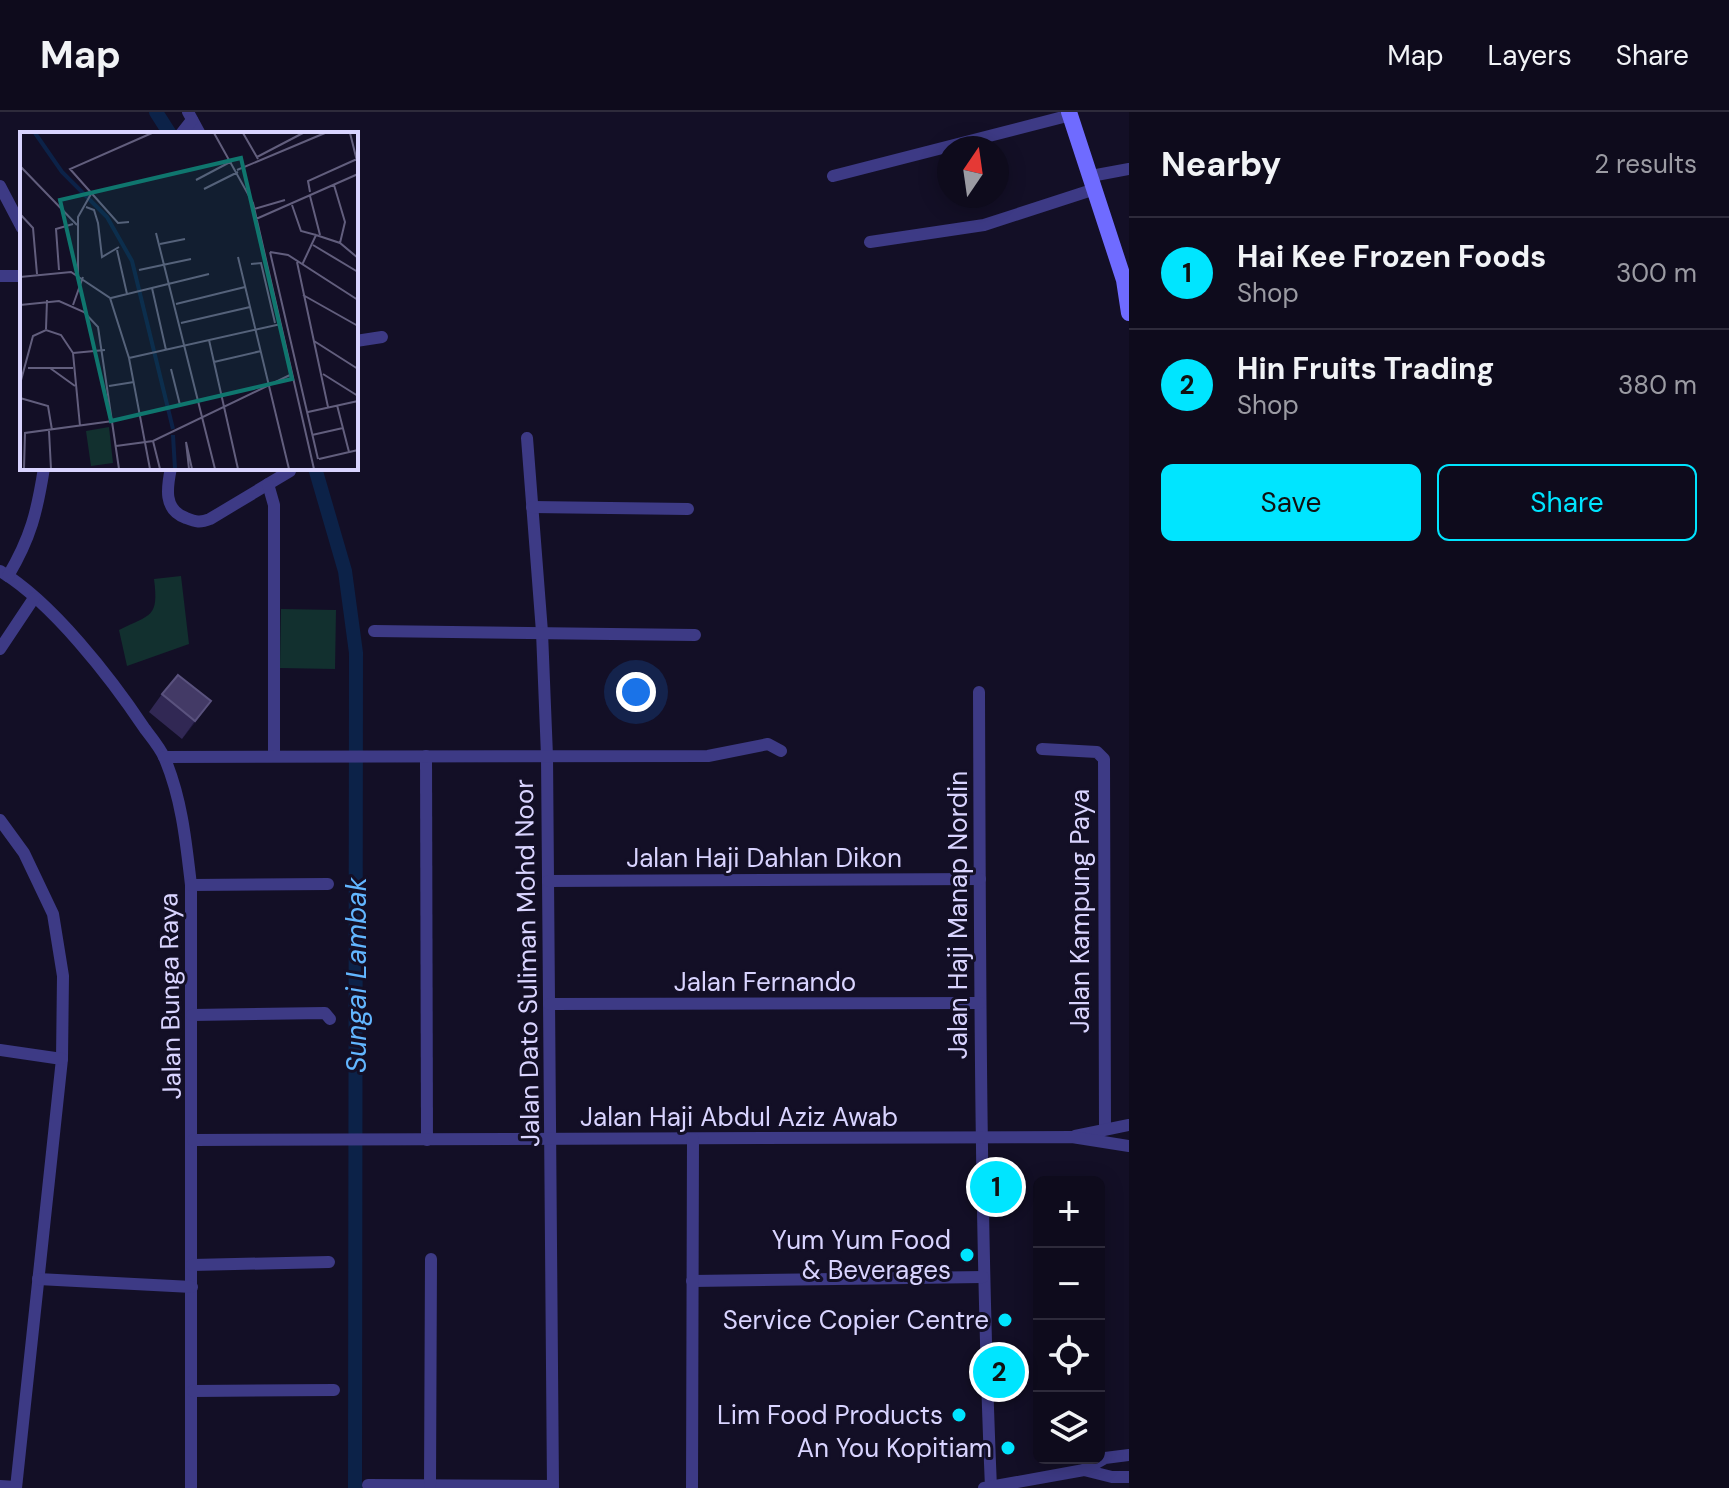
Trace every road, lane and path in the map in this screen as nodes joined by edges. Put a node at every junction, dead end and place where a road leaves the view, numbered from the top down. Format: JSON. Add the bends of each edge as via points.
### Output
{"nodes":[{"id":1,"x":1070,"y":114,"type":"edge"},
{"id":2,"x":1129,"y":169,"type":"edge"},
{"id":3,"x":833,"y":176,"type":"dead end"},
{"id":4,"x":1093,"y":183,"type":"junction"},
{"id":5,"x":0,"y":186,"type":"edge"},
{"id":6,"x":20,"y":224,"type":"edge"},
{"id":7,"x":870,"y":242,"type":"dead end"},
{"id":8,"x":1129,"y":313,"type":"edge"},
{"id":9,"x":382,"y":337,"type":"dead end"},
{"id":10,"x":358,"y":341,"type":"edge"},
{"id":11,"x":527,"y":438,"type":"dead end"},
{"id":12,"x":44,"y":470,"type":"edge"},
{"id":13,"x":171,"y":470,"type":"edge"},
{"id":14,"x":290,"y":471,"type":"dead end"},
{"id":15,"x":268,"y":484,"type":"junction"},
{"id":16,"x":532,"y":507,"type":"junction"},
{"id":17,"x":688,"y":509,"type":"dead end"},
{"id":18,"x":4,"y":574,"type":"edge"},
{"id":19,"x":34,"y":598,"type":"junction"},
{"id":20,"x":374,"y":631,"type":"dead end"},
{"id":21,"x":542,"y":632,"type":"junction"},
{"id":22,"x":695,"y":635,"type":"dead end"},
{"id":23,"x":0,"y":649,"type":"edge"},
{"id":24,"x":979,"y":692,"type":"dead end"},
{"id":25,"x":1042,"y":749,"type":"dead end"},
{"id":26,"x":781,"y":751,"type":"dead end"},
{"id":27,"x":274,"y":756,"type":"junction"},
{"id":28,"x":426,"y":756,"type":"junction"},
{"id":29,"x":547,"y":756,"type":"junction"},
{"id":30,"x":164,"y":757,"type":"junction"},
{"id":31,"x":0,"y":820,"type":"edge"},
{"id":32,"x":980,"y":879,"type":"junction"},
{"id":33,"x":548,"y":881,"type":"junction"},
{"id":34,"x":328,"y":884,"type":"dead end"},
{"id":35,"x":191,"y":885,"type":"junction"},
{"id":36,"x":980,"y":1003,"type":"junction"},
{"id":37,"x":549,"y":1004,"type":"junction"},
{"id":38,"x":192,"y":1015,"type":"junction"},
{"id":39,"x":330,"y":1019,"type":"dead end"},
{"id":40,"x":0,"y":1050,"type":"edge"},
{"id":41,"x":62,"y":1059,"type":"junction"},
{"id":42,"x":1129,"y":1125,"type":"edge"},
{"id":43,"x":1105,"y":1129,"type":"junction"},
{"id":44,"x":1072,"y":1137,"type":"junction"},
{"id":45,"x":980,"y":1138,"type":"junction"},
{"id":46,"x":693,"y":1139,"type":"junction"},
{"id":47,"x":193,"y":1140,"type":"junction"},
{"id":48,"x":427,"y":1140,"type":"junction"},
{"id":49,"x":551,"y":1140,"type":"junction"},
{"id":50,"x":1129,"y":1146,"type":"edge"},
{"id":51,"x":431,"y":1259,"type":"dead end"},
{"id":52,"x":329,"y":1262,"type":"dead end"},
{"id":53,"x":192,"y":1265,"type":"junction"},
{"id":54,"x":983,"y":1277,"type":"junction"},
{"id":55,"x":38,"y":1279,"type":"junction"},
{"id":56,"x":692,"y":1281,"type":"junction"},
{"id":57,"x":192,"y":1287,"type":"junction"},
{"id":58,"x":334,"y":1390,"type":"dead end"},
{"id":59,"x":193,"y":1391,"type":"junction"},
{"id":60,"x":1129,"y":1455,"type":"edge"},
{"id":61,"x":1084,"y":1470,"type":"junction"},
{"id":62,"x":1129,"y":1477,"type":"edge"},
{"id":63,"x":368,"y":1485,"type":"dead end"},
{"id":64,"x":430,"y":1485,"type":"junction"},
{"id":65,"x":0,"y":1486,"type":"edge"},
{"id":66,"x":16,"y":1487,"type":"edge"},
{"id":67,"x":553,"y":1487,"type":"edge"},
{"id":68,"x":191,"y":1488,"type":"edge"},
{"id":69,"x":692,"y":1488,"type":"edge"},
{"id":70,"x":989,"y":1488,"type":"edge"}],
"edges":[{"from":1,"to":3,"type":"street"},
{"from":1,"to":4,"type":"street"},
{"from":2,"to":4,"type":"street"},
{"from":4,"to":7,"type":"street","via":[[984,225]]},
{"from":4,"to":8,"type":"street"},
{"from":5,"to":6,"type":"street"},
{"from":9,"to":10,"type":"street"},
{"from":11,"to":16,"type":"street","name":"Jalan Dato Suliman Mohd Noor"},
{"from":12,"to":18,"type":"street","via":[[31,530]]},
{"from":13,"to":15,"type":"street","via":[[171,507],[198,523]]},
{"from":14,"to":15,"type":"street"},
{"from":15,"to":27,"type":"street","via":[[274,505]]},
{"from":16,"to":17,"type":"street"},
{"from":16,"to":21,"type":"street","name":"Jalan Dato Suliman Mohd Noor"},
{"from":18,"to":19,"type":"street","name":"Jalan Bunga Raya"},
{"from":19,"to":23,"type":"street"},
{"from":19,"to":30,"type":"street","name":"Jalan Bunga Raya","via":[[128,703]]},
{"from":20,"to":21,"type":"street"},
{"from":21,"to":22,"type":"street"},
{"from":21,"to":29,"type":"street","name":"Jalan Dato Suliman Mohd Noor"},
{"from":24,"to":32,"type":"street","name":"Jalan Haji Manap Nordin"},
{"from":25,"to":43,"type":"street","name":"Jalan Kampung Paya","via":[[1097,752],[1104,759]]},
{"from":26,"to":29,"type":"street","via":[[768,744],[708,756]]},
{"from":27,"to":28,"type":"street"},
{"from":27,"to":30,"type":"street"},
{"from":28,"to":29,"type":"street"},
{"from":28,"to":48,"type":"street"},
{"from":29,"to":33,"type":"street","name":"Jalan Dato Suliman Mohd Noor"},
{"from":30,"to":35,"type":"street","name":"Jalan Bunga Raya","via":[[183,813]]},
{"from":31,"to":41,"type":"street","via":[[24,853],[53,914],[63,976]]},
{"from":32,"to":33,"type":"street","name":"Jalan Haji Dahlan Dikon"},
{"from":32,"to":36,"type":"street","name":"Jalan Haji Manap Nordin"},
{"from":33,"to":37,"type":"street","name":"Jalan Dato Suliman Mohd Noor"},
{"from":34,"to":35,"type":"street"},
{"from":35,"to":38,"type":"street","name":"Jalan Bunga Raya"},
{"from":36,"to":37,"type":"street","name":"Jalan Fernando"},
{"from":36,"to":45,"type":"street","name":"Jalan Haji Manap Nordin"},
{"from":37,"to":49,"type":"street","name":"Jalan Dato Suliman Mohd Noor"},
{"from":38,"to":39,"type":"street","via":[[325,1013]]},
{"from":38,"to":47,"type":"street","name":"Jalan Bunga Raya"},
{"from":40,"to":41,"type":"street"},
{"from":41,"to":55,"type":"street"},
{"from":42,"to":43,"type":"street"},
{"from":43,"to":44,"type":"street"},
{"from":44,"to":45,"type":"street","name":"Jalan Haji Abdul Aziz Awab"},
{"from":44,"to":50,"type":"street"},
{"from":45,"to":46,"type":"street","name":"Jalan Haji Abdul Aziz Awab"},
{"from":45,"to":54,"type":"street","name":"Jalan Haji Manap Nordin"},
{"from":46,"to":49,"type":"street","name":"Jalan Haji Abdul Aziz Awab"},
{"from":46,"to":56,"type":"street"},
{"from":47,"to":48,"type":"street","name":"Jalan Haji Abdul Aziz Awab"},
{"from":47,"to":53,"type":"street","name":"Jalan Bunga Raya"},
{"from":48,"to":49,"type":"street","name":"Jalan Haji Abdul Aziz Awab"},
{"from":49,"to":67,"type":"street","name":"Jalan Dato Suliman Mohd Noor"},
{"from":51,"to":64,"type":"street"},
{"from":52,"to":53,"type":"street"},
{"from":53,"to":57,"type":"street","name":"Jalan Bunga Raya"},
{"from":54,"to":56,"type":"street"},
{"from":54,"to":70,"type":"street","name":"Jalan Haji Manap Nordin"},
{"from":55,"to":57,"type":"street"},
{"from":55,"to":66,"type":"street"},
{"from":56,"to":69,"type":"street"},
{"from":57,"to":59,"type":"street","name":"Jalan Bunga Raya"},
{"from":58,"to":59,"type":"street"},
{"from":59,"to":68,"type":"street","name":"Jalan Bunga Raya"},
{"from":60,"to":61,"type":"street","via":[[1105,1458]]},
{"from":61,"to":62,"type":"street"},
{"from":61,"to":70,"type":"street"},
{"from":63,"to":64,"type":"street"},
{"from":64,"to":67,"type":"street"},
{"from":65,"to":66,"type":"street"}]}
